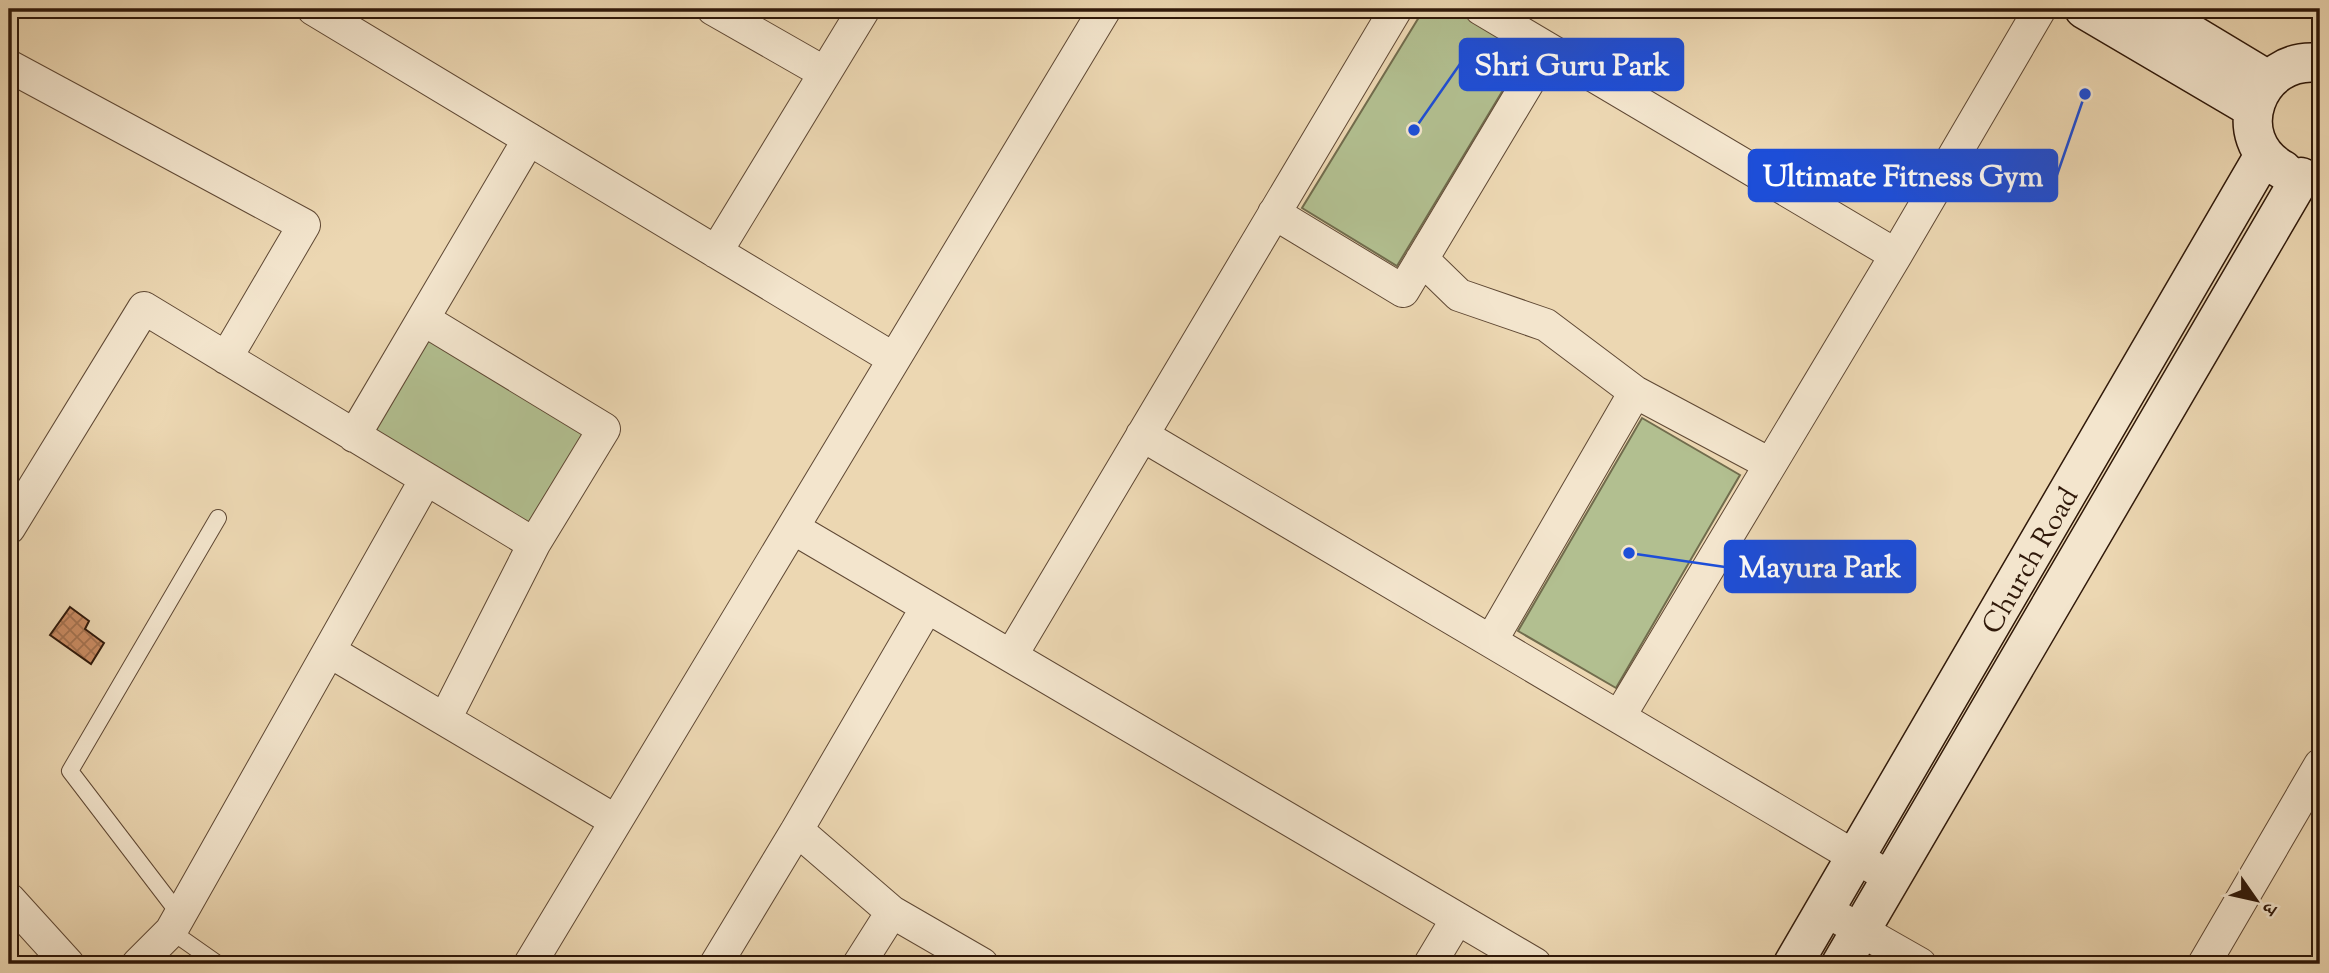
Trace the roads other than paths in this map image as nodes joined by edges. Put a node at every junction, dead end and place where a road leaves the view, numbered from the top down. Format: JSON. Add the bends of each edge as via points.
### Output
{"nodes":[{"id":1,"x":313,"y":9,"type":"edge"},
{"id":2,"x":713,"y":9,"type":"edge"},
{"id":3,"x":864,"y":9,"type":"edge"},
{"id":4,"x":1105,"y":9,"type":"edge"},
{"id":5,"x":1396,"y":9,"type":"edge"},
{"id":6,"x":1481,"y":9,"type":"edge"},
{"id":7,"x":2040,"y":9,"type":"edge"},
{"id":8,"x":2084,"y":9,"type":"edge"},
{"id":9,"x":2150,"y":9,"type":"edge"},
{"id":10,"x":1549,"y":49,"type":"junction"},
{"id":11,"x":2320,"y":63,"type":"edge"},
{"id":12,"x":9,"y":66,"type":"edge"},
{"id":13,"x":825,"y":73,"type":"junction"},
{"id":14,"x":2261,"y":95,"type":"junction"},
{"id":15,"x":529,"y":139,"type":"junction"},
{"id":16,"x":2264,"y":155,"type":"junction"},
{"id":17,"x":2311,"y":177,"type":"edge"},
{"id":18,"x":1274,"y":213,"type":"junction"},
{"id":19,"x":716,"y":252,"type":"junction"},
{"id":20,"x":1896,"y":255,"type":"junction"},
{"id":21,"x":1422,"y":259,"type":"junction"},
{"id":22,"x":423,"y":319,"type":"junction"},
{"id":23,"x":226,"y":358,"type":"junction"},
{"id":24,"x":894,"y":359,"type":"junction"},
{"id":25,"x":1635,"y":392,"type":"junction"},
{"id":26,"x":1142,"y":435,"type":"junction"},
{"id":27,"x":354,"y":436,"type":"junction"},
{"id":28,"x":1770,"y":464,"type":"junction"},
{"id":29,"x":426,"y":479,"type":"junction"},
{"id":30,"x":218,"y":518,"type":"dead end"},
{"id":31,"x":9,"y":528,"type":"edge"},
{"id":32,"x":793,"y":528,"type":"junction"},
{"id":33,"x":534,"y":544,"type":"junction"},
{"id":34,"x":927,"y":607,"type":"junction"},
{"id":35,"x":1491,"y":641,"type":"junction"},
{"id":36,"x":329,"y":651,"type":"junction"},
{"id":37,"x":1011,"y":656,"type":"junction"},
{"id":38,"x":1619,"y":717,"type":"junction"},
{"id":39,"x":444,"y":719,"type":"junction"},
{"id":40,"x":2320,"y":765,"type":"edge"},
{"id":41,"x":616,"y":821,"type":"junction"},
{"id":42,"x":797,"y":830,"type":"junction"},
{"id":43,"x":1856,"y":857,"type":"junction"},
{"id":44,"x":1891,"y":878,"type":"junction"},
{"id":45,"x":9,"y":899,"type":"edge"},
{"id":46,"x":1825,"y":910,"type":"junction"},
{"id":47,"x":892,"y":912,"type":"junction"},
{"id":48,"x":1457,"y":919,"type":"junction"},
{"id":49,"x":175,"y":923,"type":"junction"},
{"id":50,"x":1861,"y":930,"type":"junction"},
{"id":51,"x":68,"y":964,"type":"edge"},
{"id":52,"x":138,"y":964,"type":"edge"},
{"id":53,"x":218,"y":964,"type":"edge"},
{"id":54,"x":530,"y":964,"type":"edge"},
{"id":55,"x":716,"y":964,"type":"edge"},
{"id":56,"x":859,"y":964,"type":"edge"},
{"id":57,"x":982,"y":964,"type":"edge"},
{"id":58,"x":1430,"y":964,"type":"edge"},
{"id":59,"x":1535,"y":964,"type":"edge"},
{"id":60,"x":1793,"y":964,"type":"edge"},
{"id":61,"x":1841,"y":964,"type":"edge"},
{"id":62,"x":1920,"y":964,"type":"edge"},
{"id":63,"x":2204,"y":964,"type":"edge"}],
"edges":[{"from":1,"to":15,"type":"street"},
{"from":2,"to":13,"type":"street"},
{"from":3,"to":13,"type":"street"},
{"from":4,"to":24,"type":"street"},
{"from":5,"to":18,"type":"street"},
{"from":6,"to":10,"type":"street"},
{"from":7,"to":20,"type":"street"},
{"from":8,"to":14,"type":"street"},
{"from":9,"to":14,"type":"street"},
{"from":10,"to":20,"type":"street"},
{"from":10,"to":21,"type":"street"},
{"from":11,"to":14,"type":"street","via":[[2298,63],[2284,69]]},
{"from":12,"to":23,"type":"street","via":[[304,225]]},
{"from":13,"to":19,"type":"street"},
{"from":14,"to":16,"type":"street","via":[[2253,123]]},
{"from":15,"to":19,"type":"street"},
{"from":15,"to":22,"type":"street"},
{"from":16,"to":17,"type":"street","via":[[2290,174]]},
{"from":16,"to":43,"type":"street","name":"Church Road"},
{"from":17,"to":44,"type":"street","name":"Church Road"},
{"from":18,"to":21,"type":"street","via":[[1403,290]]},
{"from":18,"to":26,"type":"street"},
{"from":19,"to":24,"type":"street"},
{"from":20,"to":28,"type":"street"},
{"from":21,"to":25,"type":"street","via":[[1459,295],[1546,325]]},
{"from":22,"to":27,"type":"street"},
{"from":22,"to":33,"type":"street","via":[[604,429]]},
{"from":23,"to":27,"type":"street"},
{"from":23,"to":31,"type":"street","via":[[144,308]]},
{"from":24,"to":32,"type":"street"},
{"from":25,"to":28,"type":"street"},
{"from":25,"to":35,"type":"street"},
{"from":26,"to":35,"type":"street"},
{"from":26,"to":37,"type":"street"},
{"from":27,"to":29,"type":"street"},
{"from":28,"to":38,"type":"street"},
{"from":29,"to":33,"type":"street"},
{"from":29,"to":36,"type":"street"},
{"from":30,"to":49,"type":"lane","via":[[70,771]]},
{"from":32,"to":34,"type":"street"},
{"from":32,"to":41,"type":"street"},
{"from":33,"to":39,"type":"street"},
{"from":34,"to":37,"type":"street"},
{"from":34,"to":42,"type":"street"},
{"from":35,"to":38,"type":"street"},
{"from":36,"to":39,"type":"street"},
{"from":36,"to":49,"type":"street"},
{"from":37,"to":48,"type":"street"},
{"from":38,"to":43,"type":"street"},
{"from":39,"to":41,"type":"street"},
{"from":40,"to":63,"type":"street"},
{"from":41,"to":54,"type":"street"},
{"from":42,"to":47,"type":"street"},
{"from":42,"to":55,"type":"street"},
{"from":43,"to":44,"type":"street"},
{"from":43,"to":46,"type":"street","name":"Church Road"},
{"from":44,"to":50,"type":"street","name":"Church Road"},
{"from":45,"to":51,"type":"street"},
{"from":46,"to":50,"type":"street"},
{"from":46,"to":60,"type":"street","name":"Church Road"},
{"from":47,"to":56,"type":"street"},
{"from":47,"to":57,"type":"street"},
{"from":48,"to":58,"type":"street"},
{"from":48,"to":59,"type":"street"},
{"from":49,"to":52,"type":"street"},
{"from":49,"to":53,"type":"lane"},
{"from":50,"to":61,"type":"street","name":"Church Road"},
{"from":50,"to":62,"type":"street"}]}
